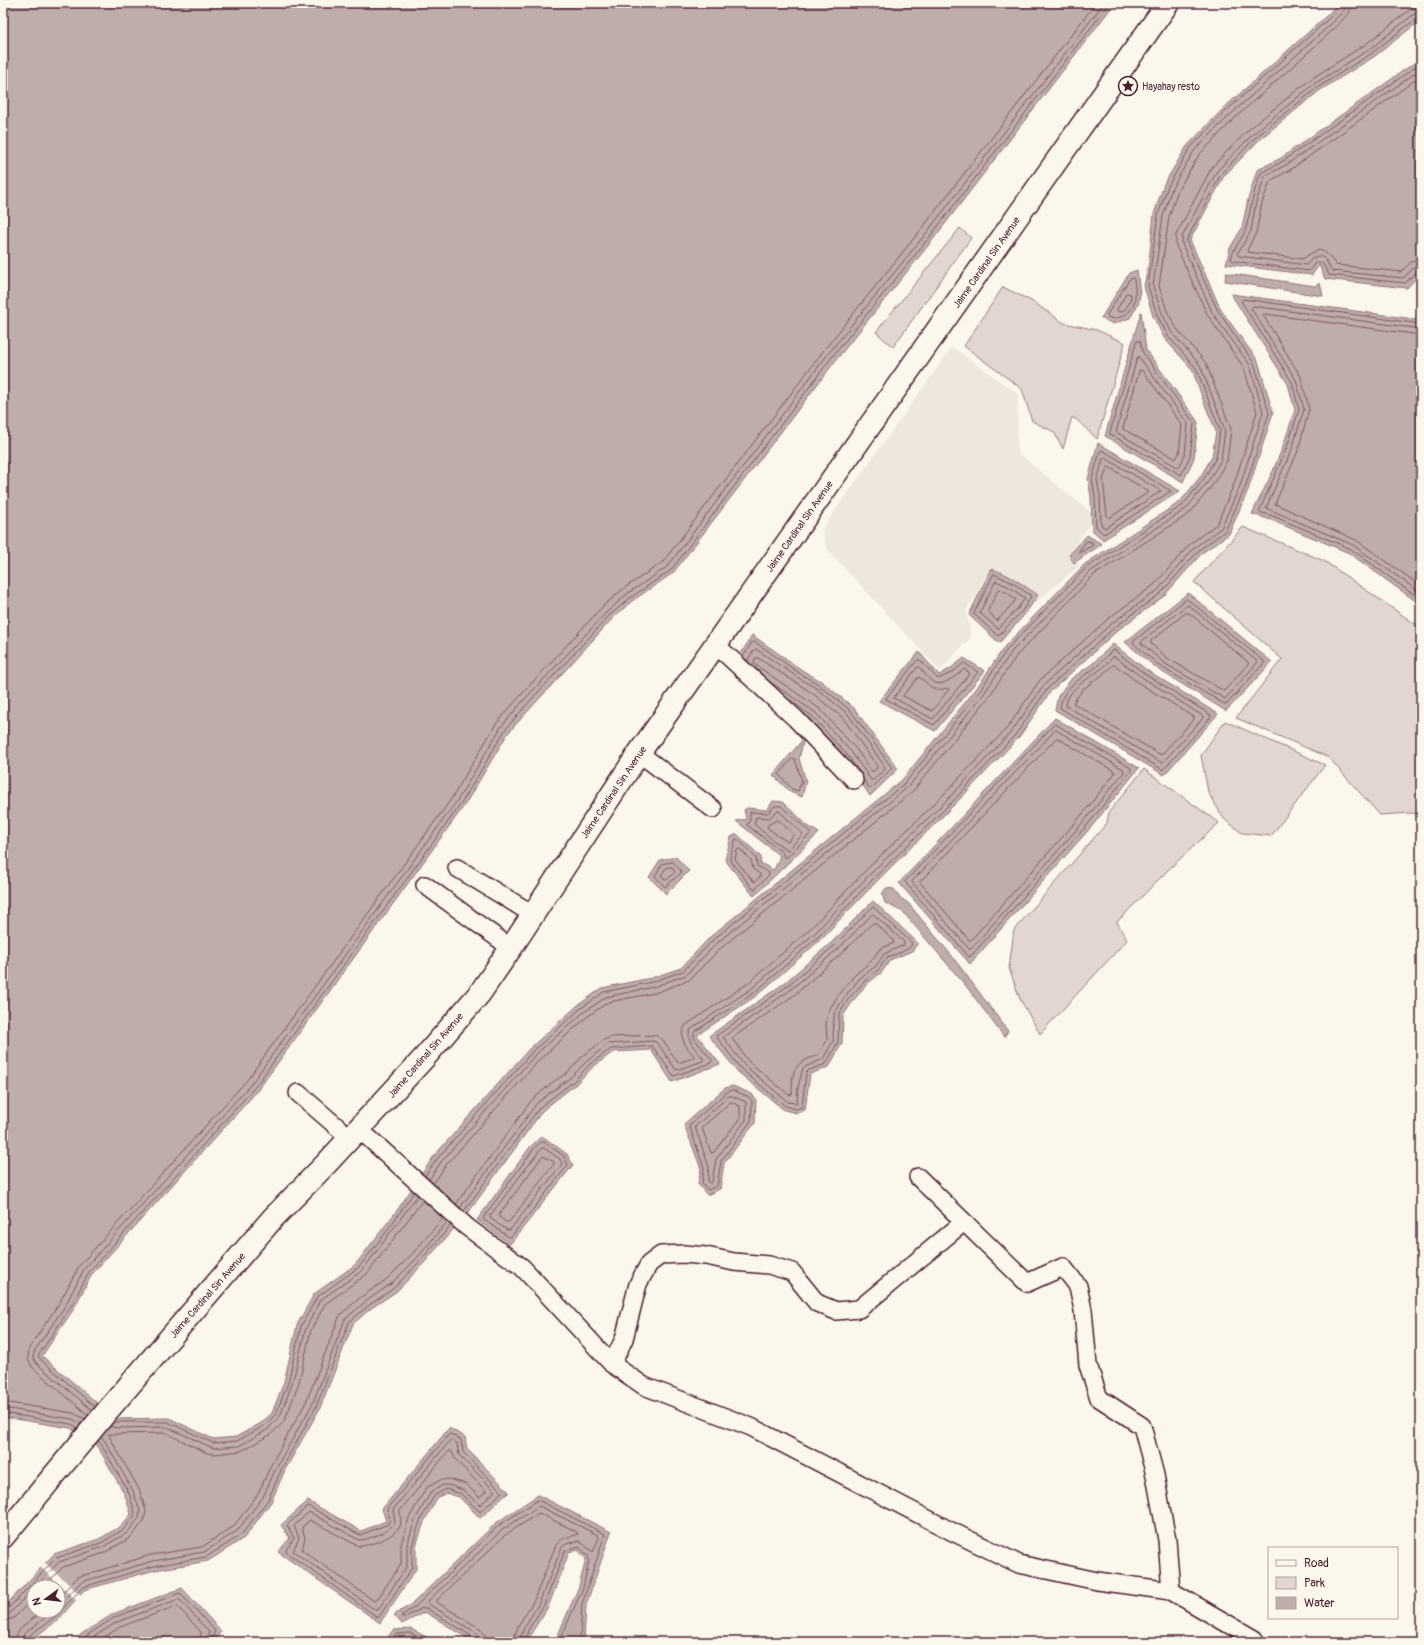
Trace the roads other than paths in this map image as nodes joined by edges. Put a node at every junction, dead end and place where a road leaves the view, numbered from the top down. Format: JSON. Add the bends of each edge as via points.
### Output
{"nodes":[{"id":1,"x":1168,"y":3,"type":"edge"},
{"id":2,"x":715,"y":644,"type":"junction"},
{"id":3,"x":639,"y":753,"type":"junction"},
{"id":4,"x":854,"y":780,"type":"dead end"},
{"id":5,"x":713,"y":809,"type":"dead end"},
{"id":6,"x":458,"y":868,"type":"dead end"},
{"id":7,"x":425,"y":885,"type":"dead end"},
{"id":8,"x":534,"y":915,"type":"junction"},
{"id":9,"x":511,"y":948,"type":"junction"},
{"id":10,"x":298,"y":1093,"type":"dead end"},
{"id":11,"x":355,"y":1134,"type":"junction"},
{"id":12,"x":918,"y":1177,"type":"dead end"},
{"id":13,"x":964,"y":1222,"type":"junction"},
{"id":14,"x":612,"y":1364,"type":"junction"},
{"id":15,"x":3,"y":1537,"type":"edge"},
{"id":16,"x":1171,"y":1591,"type":"junction"},
{"id":17,"x":1256,"y":1642,"type":"edge"}],
"edges":[{"from":1,"to":2,"type":"main road","name":"Jaime Cardinal Sin Avenue"},
{"from":2,"to":3,"type":"main road","name":"Jaime Cardinal Sin Avenue"},
{"from":2,"to":4,"type":"street","via":[[796,719]]},
{"from":3,"to":5,"type":"street"},
{"from":3,"to":8,"type":"main road","name":"Jaime Cardinal Sin Avenue"},
{"from":6,"to":8,"type":"street"},
{"from":7,"to":9,"type":"street"},
{"from":8,"to":9,"type":"main road","name":"Jaime Cardinal Sin Avenue"},
{"from":9,"to":11,"type":"main road","name":"Jaime Cardinal Sin Avenue","via":[[480,992]]},
{"from":10,"to":11,"type":"street"},
{"from":11,"to":14,"type":"street","via":[[422,1184],[467,1227],[522,1267]]},
{"from":11,"to":15,"type":"main road","name":"Jaime Cardinal Sin Avenue","via":[[273,1218]]},
{"from":12,"to":13,"type":"street"},
{"from":13,"to":14,"type":"street","via":[[858,1309],[836,1311],[817,1303],[792,1272],[769,1265],[706,1256],[661,1255],[649,1264],[638,1284],[624,1339]]},
{"from":13,"to":16,"type":"street","via":[[1027,1283],[1063,1267],[1078,1286],[1088,1365],[1099,1398],[1142,1426],[1167,1540]]},
{"from":14,"to":16,"type":"street","via":[[644,1386],[751,1427],[1019,1564],[1097,1581]]},
{"from":16,"to":17,"type":"street"}]}
